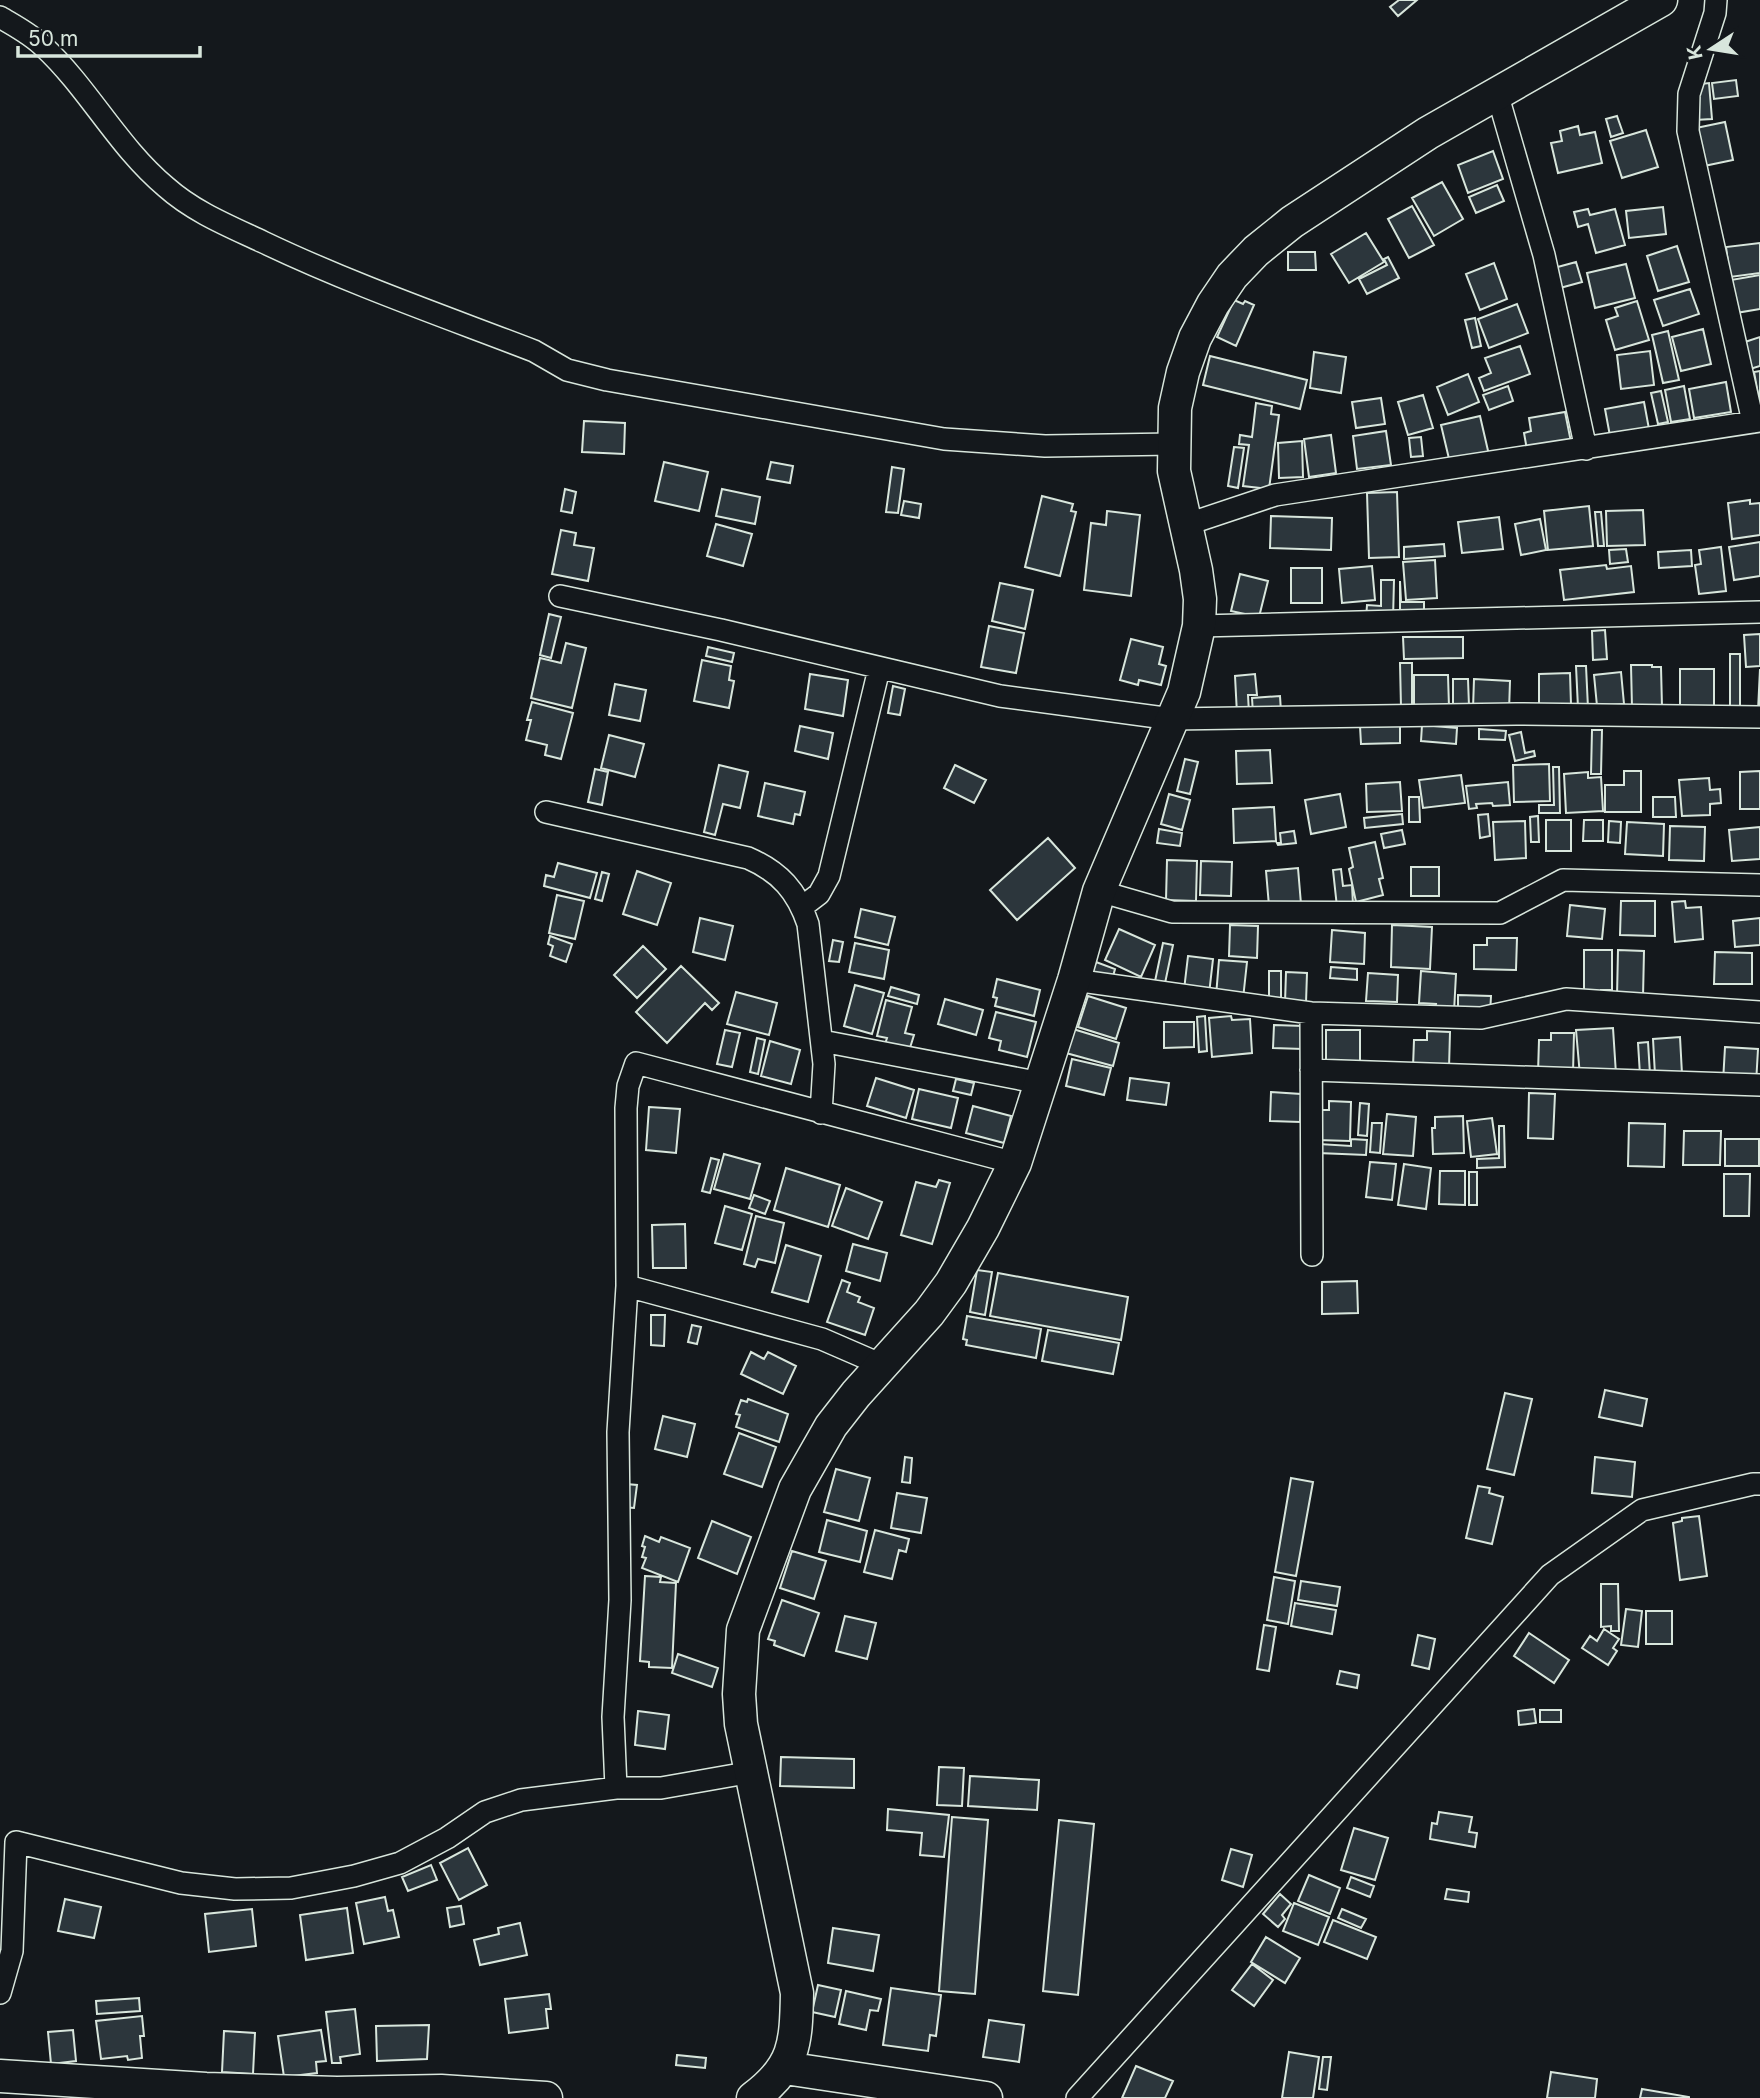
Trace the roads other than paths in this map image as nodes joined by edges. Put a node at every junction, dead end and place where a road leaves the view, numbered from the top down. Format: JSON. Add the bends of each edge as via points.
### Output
{"nodes":[{"id":1,"x":1661,"y":0,"type":"edge"},
{"id":2,"x":1716,"y":0,"type":"edge"},
{"id":3,"x":0,"y":17,"type":"edge"},
{"id":4,"x":1497,"y":93,"type":"junction"},
{"id":5,"x":1757,"y":421,"type":"edge"},
{"id":6,"x":1173,"y":443,"type":"junction"},
{"id":7,"x":1586,"y":449,"type":"junction"},
{"id":8,"x":1185,"y":525,"type":"junction"},
{"id":9,"x":560,"y":596,"type":"dead end"},
{"id":10,"x":1760,"y":612,"type":"edge"},
{"id":11,"x":1199,"y":626,"type":"junction"},
{"id":12,"x":879,"y":669,"type":"junction"},
{"id":13,"x":1760,"y":717,"type":"edge"},
{"id":14,"x":1172,"y":719,"type":"junction"},
{"id":15,"x":546,"y":812,"type":"dead end"},
{"id":16,"x":1760,"y":886,"type":"edge"},
{"id":17,"x":1099,"y":891,"type":"junction"},
{"id":18,"x":802,"y":907,"type":"junction"},
{"id":19,"x":1074,"y":980,"type":"junction"},
{"id":20,"x":1760,"y":1012,"type":"edge"},
{"id":21,"x":1311,"y":1013,"type":"junction"},
{"id":22,"x":822,"y":1041,"type":"junction"},
{"id":23,"x":1311,"y":1070,"type":"junction"},
{"id":24,"x":1041,"y":1083,"type":"junction"},
{"id":25,"x":1760,"y":1085,"type":"edge"},
{"id":26,"x":821,"y":1113,"type":"junction"},
{"id":27,"x":1015,"y":1163,"type":"junction"},
{"id":28,"x":1312,"y":1255,"type":"dead end"},
{"id":29,"x":627,"y":1286,"type":"junction"},
{"id":30,"x":882,"y":1365,"type":"junction"},
{"id":31,"x":1760,"y":1484,"type":"edge"},
{"id":32,"x":752,"y":1772,"type":"junction"},
{"id":33,"x":616,"y":1788,"type":"junction"},
{"id":34,"x":0,"y":1993,"type":"edge"},
{"id":35,"x":785,"y":2068,"type":"junction"},
{"id":36,"x":0,"y":2076,"type":"edge"},
{"id":37,"x":337,"y":2095,"type":"edge"},
{"id":38,"x":546,"y":2098,"type":"edge"},
{"id":39,"x":752,"y":2098,"type":"edge"},
{"id":40,"x":986,"y":2098,"type":"edge"},
{"id":41,"x":1077,"y":2098,"type":"edge"}],
"edges":[{"from":1,"to":4,"type":"street"},
{"from":2,"to":5,"type":"street","via":[[1689,94],[1688,131]]},
{"from":3,"to":6,"type":"street","via":[[61,63],[146,169],[206,216],[311,265],[534,351],[567,370],[944,439],[1045,446]]},
{"from":4,"to":6,"type":"street","via":[[1293,222],[1240,268],[1195,338],[1178,396]]},
{"from":4,"to":7,"type":"street","via":[[1544,255]]},
{"from":5,"to":7,"type":"street"},
{"from":6,"to":8,"type":"street"},
{"from":7,"to":8,"type":"street","via":[[1275,495]]},
{"from":8,"to":11,"type":"street","via":[[1196,570]]},
{"from":9,"to":12,"type":"street"},
{"from":10,"to":11,"type":"street"},
{"from":11,"to":14,"type":"street","via":[[1187,682]]},
{"from":12,"to":14,"type":"street","via":[[1000,696]]},
{"from":12,"to":18,"type":"street","via":[[829,876],[819,894]]},
{"from":13,"to":14,"type":"street","via":[[1517,713]]},
{"from":14,"to":17,"type":"street"},
{"from":15,"to":18,"type":"street","via":[[748,858],[780,876]]},
{"from":16,"to":17,"type":"street","via":[[1563,880],[1500,913],[1172,912]]},
{"from":17,"to":19,"type":"street"},
{"from":18,"to":22,"type":"street"},
{"from":19,"to":21,"type":"street"},
{"from":19,"to":24,"type":"street"},
{"from":20,"to":21,"type":"street","via":[[1566,999],[1481,1018]]},
{"from":21,"to":23,"type":"street"},
{"from":22,"to":24,"type":"street"},
{"from":22,"to":26,"type":"street"},
{"from":23,"to":25,"type":"street"},
{"from":23,"to":28,"type":"street"},
{"from":24,"to":27,"type":"street"},
{"from":26,"to":27,"type":"street"},
{"from":26,"to":29,"type":"street","via":[[636,1063],[626,1108]]},
{"from":27,"to":30,"type":"street","via":[[951,1283]]},
{"from":29,"to":30,"type":"street","via":[[822,1339]]},
{"from":29,"to":33,"type":"street","via":[[618,1432]]},
{"from":30,"to":32,"type":"street","via":[[831,1426],[795,1489],[743,1630],[739,1694]]},
{"from":31,"to":41,"type":"street","via":[[1642,1510],[1550,1576]]},
{"from":32,"to":33,"type":"street","via":[[662,1788]]},
{"from":32,"to":35,"type":"street","via":[[797,1993],[796,2023]]},
{"from":33,"to":34,"type":"street","via":[[500,1806],[400,1863],[291,1888],[235,1889],[181,1883],[16,1842],[12,1951]]},
{"from":35,"to":39,"type":"street"},
{"from":35,"to":40,"type":"street"},
{"from":36,"to":37,"type":"street"},
{"from":37,"to":38,"type":"street","via":[[441,2091]]}]}
